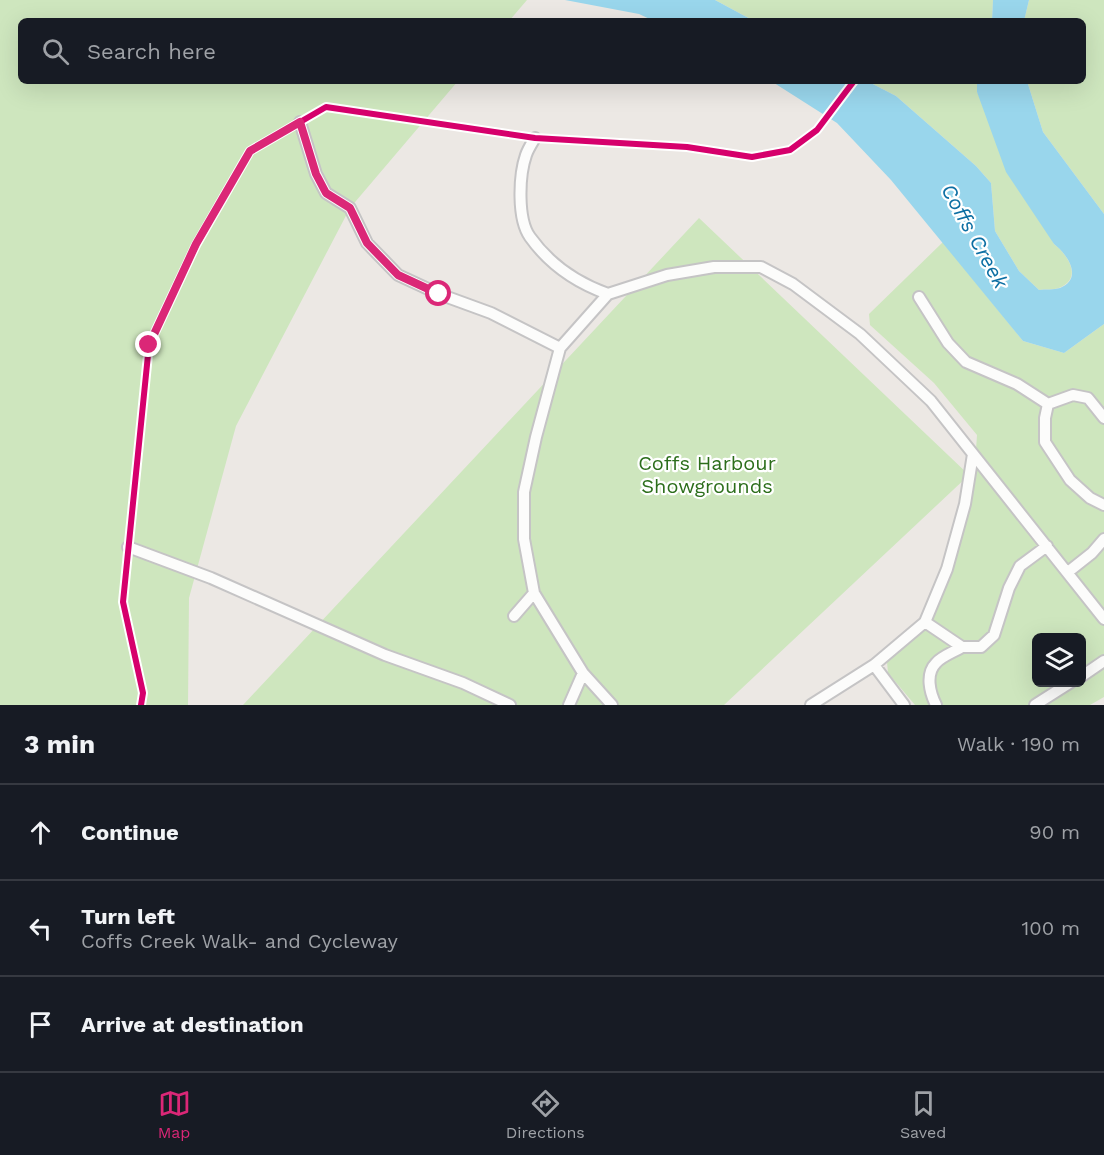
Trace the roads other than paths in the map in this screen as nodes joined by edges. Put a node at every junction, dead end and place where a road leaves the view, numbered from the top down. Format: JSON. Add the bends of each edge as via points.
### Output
{"nodes":[{"id":1,"x":300,"y":122,"type":"dead end"},
{"id":2,"x":535,"y":138,"type":"dead end"},
{"id":3,"x":608,"y":294,"type":"junction"},
{"id":4,"x":919,"y":297,"type":"dead end"},
{"id":5,"x":560,"y":348,"type":"junction"},
{"id":6,"x":1048,"y":404,"type":"junction"},
{"id":7,"x":1104,"y":418,"type":"edge"},
{"id":8,"x":973,"y":454,"type":"junction"},
{"id":9,"x":1104,"y":505,"type":"edge"},
{"id":10,"x":1104,"y":539,"type":"edge"},
{"id":11,"x":1047,"y":546,"type":"junction"},
{"id":12,"x":128,"y":547,"type":"dead end"},
{"id":13,"x":1068,"y":572,"type":"junction"},
{"id":14,"x":534,"y":593,"type":"junction"},
{"id":15,"x":514,"y":616,"type":"dead end"},
{"id":16,"x":1104,"y":619,"type":"edge"},
{"id":17,"x":925,"y":622,"type":"junction"},
{"id":18,"x":962,"y":647,"type":"junction"},
{"id":19,"x":1104,"y":662,"type":"edge"},
{"id":20,"x":874,"y":665,"type":"junction"},
{"id":21,"x":583,"y":673,"type":"junction"},
{"id":22,"x":1086,"y":673,"type":"edge"},
{"id":23,"x":1063,"y":687,"type":"edge"},
{"id":24,"x":510,"y":705,"type":"edge"},
{"id":25,"x":569,"y":705,"type":"edge"},
{"id":26,"x":612,"y":705,"type":"edge"},
{"id":27,"x":811,"y":705,"type":"edge"},
{"id":28,"x":904,"y":705,"type":"edge"},
{"id":29,"x":936,"y":705,"type":"edge"},
{"id":30,"x":1035,"y":705,"type":"edge"}],
"edges":[{"from":1,"to":5,"type":"lane","via":[[326,193],[350,208],[367,243],[398,275],[491,313]]},
{"from":2,"to":3,"type":"lane","via":[[526,154],[522,183],[521,206],[529,236],[559,269],[584,286]]},
{"from":3,"to":5,"type":"lane"},
{"from":3,"to":8,"type":"lane","via":[[667,275],[714,267],[761,267],[794,284],[860,334],[931,401]]},
{"from":4,"to":6,"type":"lane","via":[[948,343],[966,362],[1017,384]]},
{"from":5,"to":14,"type":"lane","via":[[524,492],[524,539]]},
{"from":6,"to":7,"type":"lane","via":[[1073,395],[1088,398]]},
{"from":6,"to":9,"type":"lane","via":[[1045,442],[1070,480]]},
{"from":8,"to":11,"type":"lane"},
{"from":8,"to":17,"type":"lane","via":[[947,569]]},
{"from":10,"to":13,"type":"lane"},
{"from":11,"to":13,"type":"lane"},
{"from":11,"to":18,"type":"lane","via":[[1020,566],[994,634],[981,647]]},
{"from":12,"to":24,"type":"lane","via":[[211,578]]},
{"from":13,"to":16,"type":"lane"},
{"from":14,"to":15,"type":"lane"},
{"from":14,"to":21,"type":"lane"},
{"from":17,"to":18,"type":"lane"},
{"from":17,"to":20,"type":"lane"},
{"from":18,"to":29,"type":"lane","via":[[935,663],[930,693]]},
{"from":19,"to":22,"type":"lane"},
{"from":20,"to":27,"type":"lane"},
{"from":20,"to":28,"type":"lane"},
{"from":21,"to":25,"type":"lane"},
{"from":21,"to":26,"type":"lane"},
{"from":23,"to":30,"type":"lane"}]}
